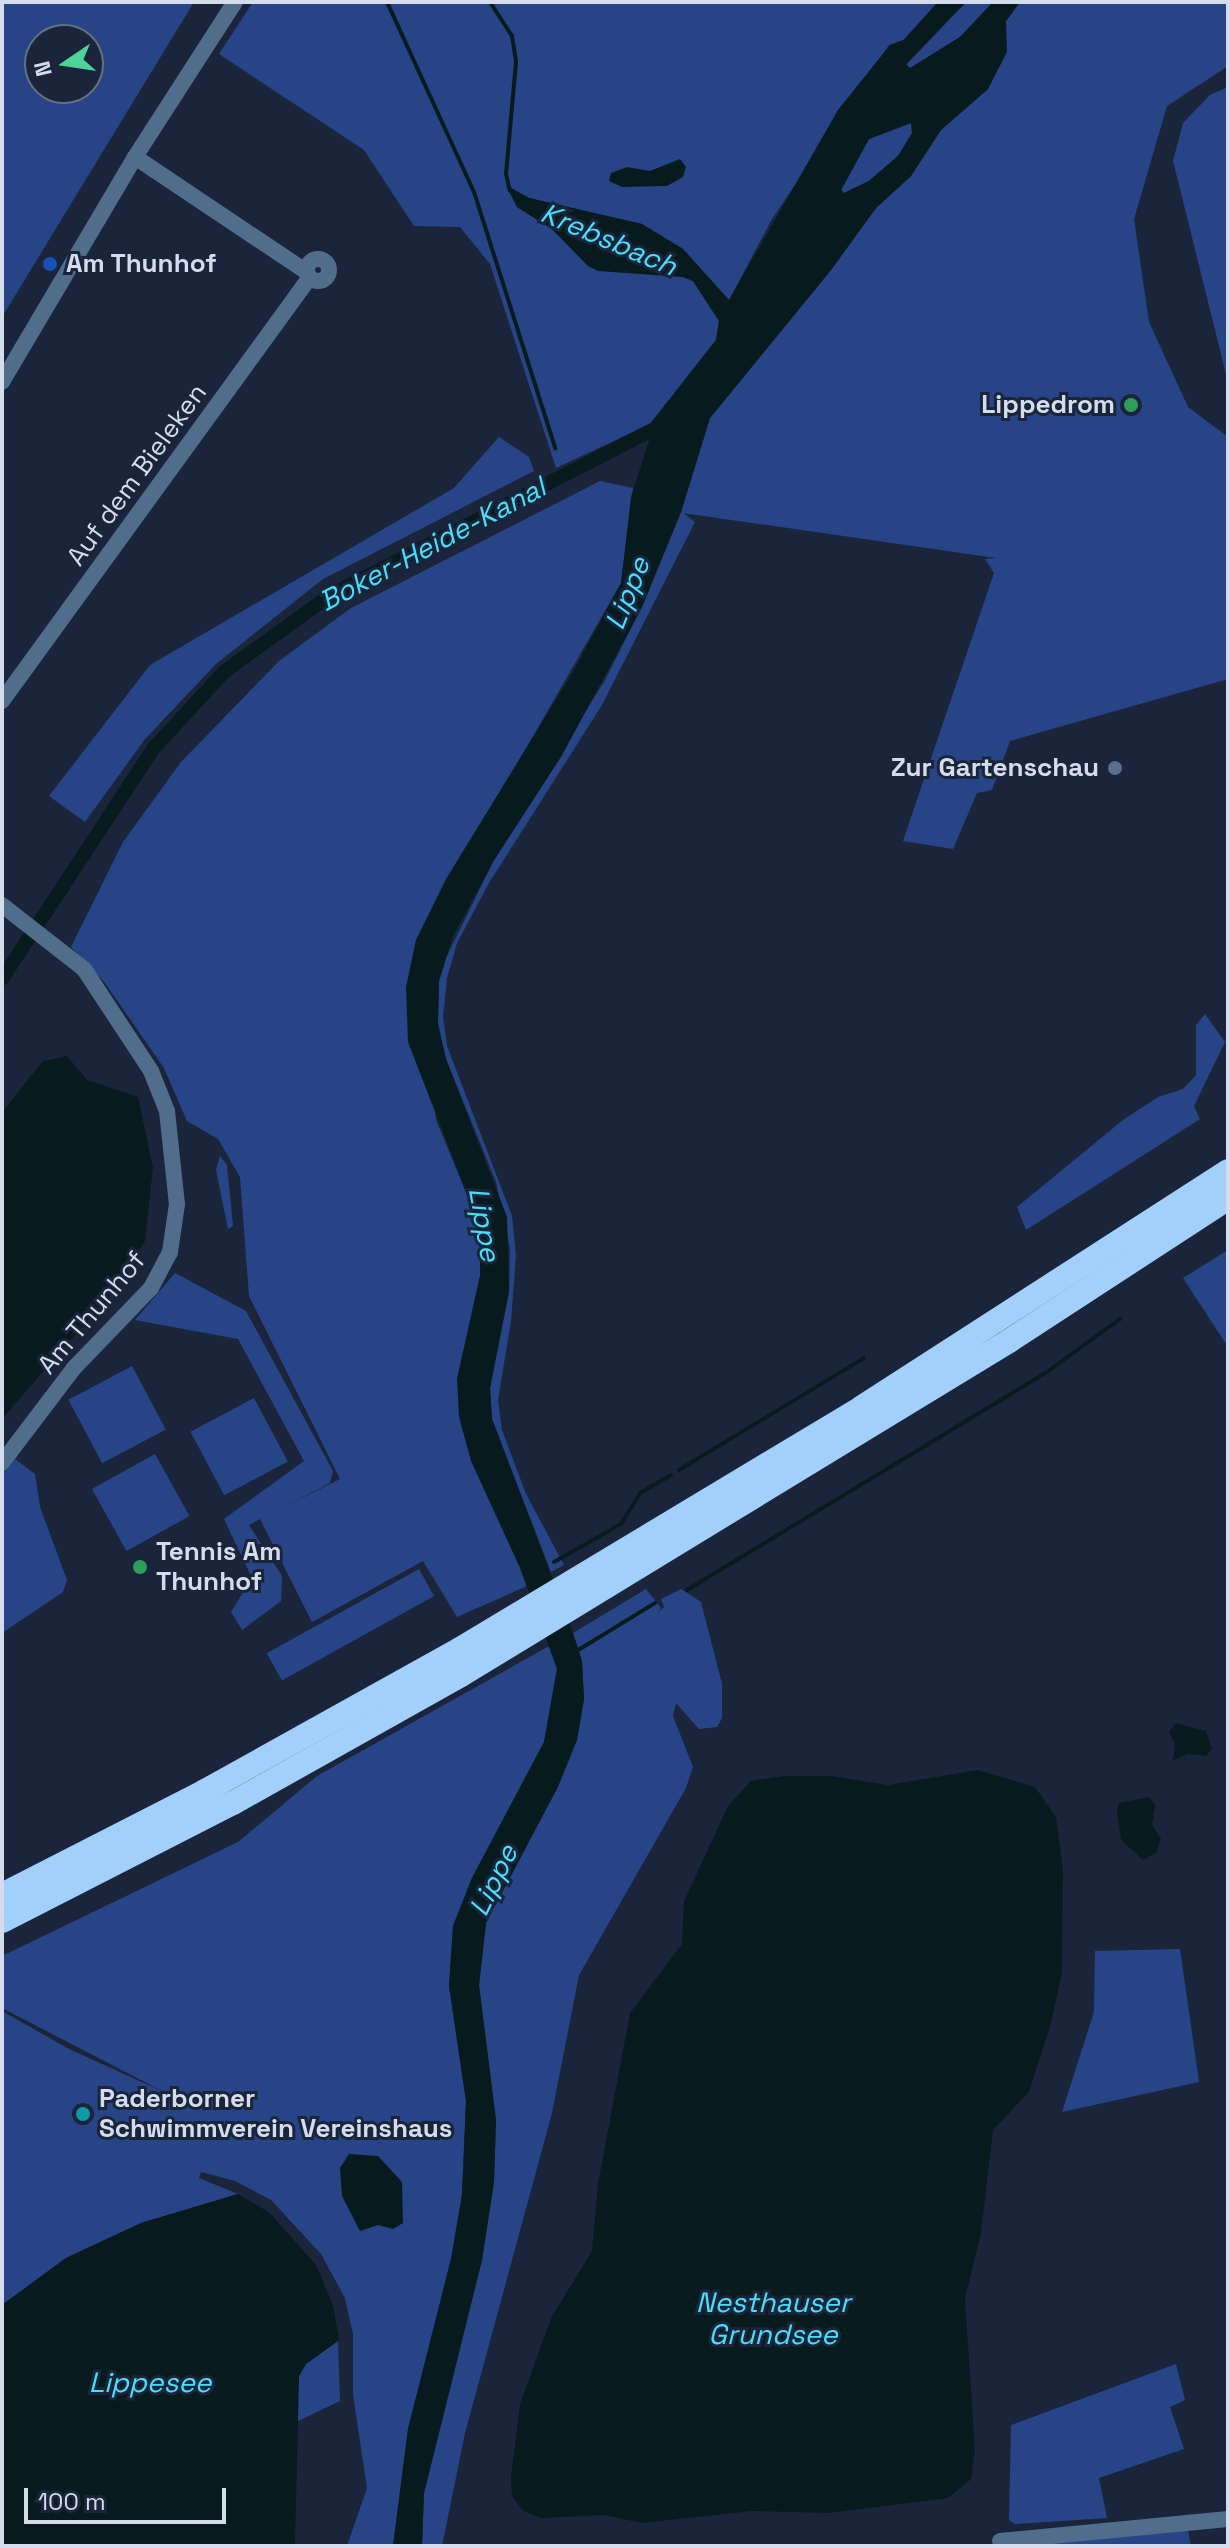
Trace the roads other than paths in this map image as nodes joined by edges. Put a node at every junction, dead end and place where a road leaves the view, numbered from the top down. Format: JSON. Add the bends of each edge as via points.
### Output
{"nodes":[{"id":1,"x":235,"y":2,"type":"edge"},
{"id":2,"x":135,"y":157,"type":"junction"},
{"id":3,"x":2,"y":382,"type":"edge"},
{"id":4,"x":2,"y":701,"type":"edge"},
{"id":5,"x":7,"y":910,"type":"edge"},
{"id":6,"x":1228,"y":1171,"type":"edge"},
{"id":7,"x":1228,"y":1198,"type":"edge"},
{"id":8,"x":2,"y":1463,"type":"edge"},
{"id":9,"x":2,"y":1895,"type":"edge"},
{"id":10,"x":2,"y":1921,"type":"edge"},
{"id":11,"x":1228,"y":2519,"type":"edge"},
{"id":12,"x":1000,"y":2541,"type":"dead end"}],
"edges":[{"from":1,"to":2,"type":"street"},
{"from":2,"to":3,"type":"street"},
{"from":2,"to":4,"type":"street","name":"Auf dem Bieleken","via":[[309,274]]},
{"from":5,"to":8,"type":"street","name":"Am Thunhof","via":[[51,941],[100,989],[159,1088],[172,1136],[175,1228],[170,1252],[151,1288],[74,1368]]},
{"from":6,"to":9,"type":"highway","via":[[643,1540],[460,1649],[205,1791]]},
{"from":7,"to":10,"type":"highway","via":[[1009,1341],[461,1675],[233,1803]]},
{"from":11,"to":12,"type":"street"}]}
